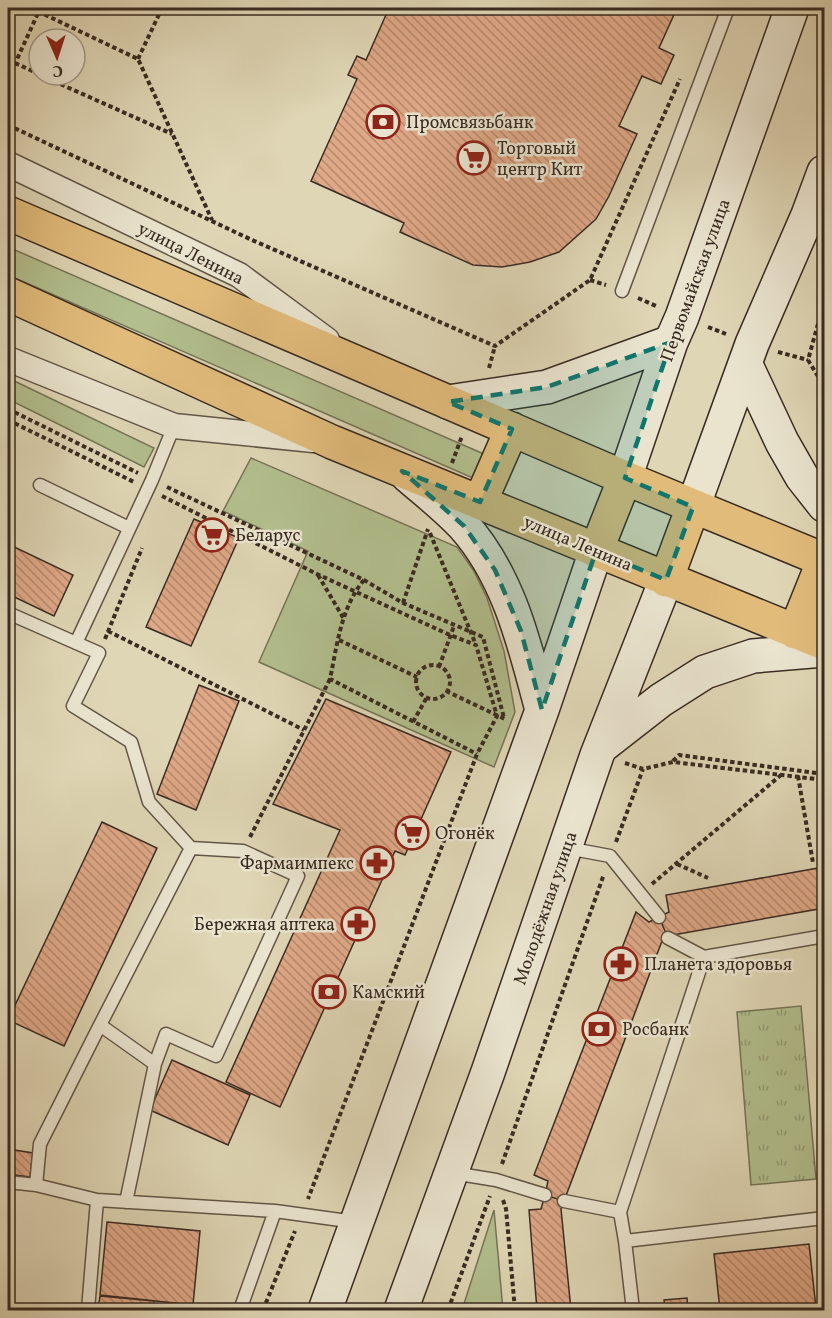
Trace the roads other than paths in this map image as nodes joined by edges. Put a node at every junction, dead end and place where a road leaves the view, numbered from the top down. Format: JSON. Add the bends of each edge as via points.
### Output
{"nodes":[{"id":1,"x":728,"y":8,"type":"edge"},
{"id":2,"x":792,"y":8,"type":"edge"},
{"id":3,"x":8,"y":164,"type":"edge"},
{"id":4,"x":825,"y":172,"type":"edge"},
{"id":5,"x":8,"y":213,"type":"edge"},
{"id":6,"x":816,"y":215,"type":"edge"},
{"id":7,"x":622,"y":291,"type":"road end"},
{"id":8,"x":8,"y":294,"type":"edge"},
{"id":9,"x":677,"y":329,"type":"junction"},
{"id":10,"x":749,"y":355,"type":"junction"},
{"id":11,"x":8,"y":359,"type":"edge"},
{"id":12,"x":361,"y":364,"type":"junction"},
{"id":13,"x":448,"y":402,"type":"junction"},
{"id":14,"x":174,"y":426,"type":"junction"},
{"id":15,"x":512,"y":429,"type":"junction"},
{"id":16,"x":332,"y":442,"type":"junction"},
{"id":17,"x":402,"y":471,"type":"junction"},
{"id":18,"x":625,"y":478,"type":"junction"},
{"id":19,"x":40,"y":485,"type":"dead end"},
{"id":20,"x":480,"y":502,"type":"junction"},
{"id":21,"x":825,"y":505,"type":"edge"},
{"id":22,"x":693,"y":507,"type":"junction"},
{"id":23,"x":129,"y":528,"type":"junction"},
{"id":24,"x":596,"y":551,"type":"junction"},
{"id":25,"x":824,"y":560,"type":"edge"},
{"id":26,"x":666,"y":579,"type":"junction"},
{"id":27,"x":8,"y":613,"type":"edge"},
{"id":28,"x":810,"y":637,"type":"edge"},
{"id":29,"x":76,"y":643,"type":"junction"},
{"id":30,"x":825,"y":650,"type":"edge"},
{"id":31,"x":542,"y":710,"type":"junction"},
{"id":32,"x":601,"y":747,"type":"junction"},
{"id":33,"x":191,"y":848,"type":"junction"},
{"id":34,"x":565,"y":848,"type":"junction"},
{"id":35,"x":659,"y":917,"type":"dead end"},
{"id":36,"x":825,"y":936,"type":"edge"},
{"id":37,"x":668,"y":938,"type":"dead end"},
{"id":38,"x":704,"y":957,"type":"junction"},
{"id":39,"x":100,"y":1025,"type":"junction"},
{"id":40,"x":155,"y":1064,"type":"junction"},
{"id":41,"x":450,"y":1173,"type":"junction"},
{"id":42,"x":8,"y":1182,"type":"edge"},
{"id":43,"x":36,"y":1185,"type":"junction"},
{"id":44,"x":545,"y":1195,"type":"dead end"},
{"id":45,"x":97,"y":1200,"type":"junction"},
{"id":46,"x":564,"y":1201,"type":"dead end"},
{"id":47,"x":126,"y":1202,"type":"junction"},
{"id":48,"x":275,"y":1211,"type":"junction"},
{"id":49,"x":620,"y":1212,"type":"junction"},
{"id":50,"x":825,"y":1218,"type":"edge"},
{"id":51,"x":356,"y":1222,"type":"junction"},
{"id":52,"x":625,"y":1241,"type":"junction"},
{"id":53,"x":88,"y":1311,"type":"edge"},
{"id":54,"x":240,"y":1311,"type":"edge"},
{"id":55,"x":325,"y":1311,"type":"edge"},
{"id":56,"x":401,"y":1311,"type":"edge"},
{"id":57,"x":633,"y":1311,"type":"edge"}],
"edges":[{"from":1,"to":7,"type":"lane"},
{"from":2,"to":9,"type":"main road","name":"Первомайская улица"},
{"from":3,"to":12,"type":"street","name":"улица Ленина","via":[[239,275]]},
{"from":4,"to":6,"type":"main road"},
{"from":5,"to":12,"type":"main road","name":"улица Ленина"},
{"from":6,"to":10,"type":"main road"},
{"from":8,"to":16,"type":"main road","name":"улица Ленина"},
{"from":9,"to":13,"type":"main road","via":[[547,387]]},
{"from":9,"to":18,"type":"main road","name":"Первомайская улица"},
{"from":10,"to":21,"type":"main road","via":[[782,442],[802,477]]},
{"from":10,"to":22,"type":"main road"},
{"from":11,"to":14,"type":"street","name":"улица Ленина"},
{"from":12,"to":13,"type":"main road","name":"улица Ленина"},
{"from":13,"to":15,"type":"main road","name":"улица Ленина"},
{"from":14,"to":16,"type":"street","name":"улица Ленина"},
{"from":14,"to":23,"type":"lane"},
{"from":15,"to":18,"type":"main road","name":"улица Ленина"},
{"from":15,"to":20,"type":"main road"},
{"from":16,"to":17,"type":"main road","name":"улица Ленина"},
{"from":17,"to":20,"type":"main road","name":"улица Ленина"},
{"from":17,"to":31,"type":"main road","via":[[464,526],[495,570],[521,631]]},
{"from":18,"to":22,"type":"main road","name":"улица Ленина"},
{"from":18,"to":24,"type":"main road","name":"Первомайская улица"},
{"from":19,"to":23,"type":"lane"},
{"from":20,"to":24,"type":"main road","name":"улица Ленина"},
{"from":22,"to":25,"type":"main road","name":"улица Ленина"},
{"from":22,"to":26,"type":"main road","name":"Молодёжная улица"},
{"from":23,"to":29,"type":"lane"},
{"from":24,"to":26,"type":"main road","name":"улица Ленина"},
{"from":24,"to":31,"type":"main road"},
{"from":25,"to":28,"type":"main road"},
{"from":26,"to":28,"type":"main road","name":"улица Ленина"},
{"from":26,"to":32,"type":"main road","name":"Молодёжная улица"},
{"from":27,"to":29,"type":"lane"},
{"from":29,"to":33,"type":"lane","via":[[99,653],[73,706],[131,742],[149,802]]},
{"from":30,"to":32,"type":"main road","via":[[753,656],[705,672],[661,699]]},
{"from":31,"to":51,"type":"main road"},
{"from":32,"to":34,"type":"main road","name":"Молодёжная улица"},
{"from":33,"to":39,"type":"lane"},
{"from":33,"to":40,"type":"lane","via":[[243,852],[298,876],[216,1056],[166,1034]]},
{"from":34,"to":35,"type":"lane","via":[[610,856]]},
{"from":34,"to":41,"type":"main road","name":"Молодёжная улица"},
{"from":36,"to":38,"type":"lane"},
{"from":37,"to":38,"type":"lane"},
{"from":38,"to":49,"type":"lane"},
{"from":39,"to":40,"type":"lane"},
{"from":39,"to":43,"type":"lane","via":[[40,1144]]},
{"from":40,"to":47,"type":"lane"},
{"from":41,"to":44,"type":"lane","via":[[496,1180]]},
{"from":41,"to":56,"type":"main road","name":"Молодёжная улица"},
{"from":42,"to":43,"type":"lane"},
{"from":43,"to":45,"type":"lane"},
{"from":45,"to":47,"type":"lane"},
{"from":45,"to":53,"type":"lane"},
{"from":46,"to":49,"type":"lane"},
{"from":47,"to":48,"type":"lane"},
{"from":48,"to":51,"type":"lane"},
{"from":48,"to":54,"type":"lane"},
{"from":49,"to":52,"type":"lane"},
{"from":50,"to":52,"type":"lane"},
{"from":51,"to":55,"type":"main road"},
{"from":52,"to":57,"type":"lane"}]}
